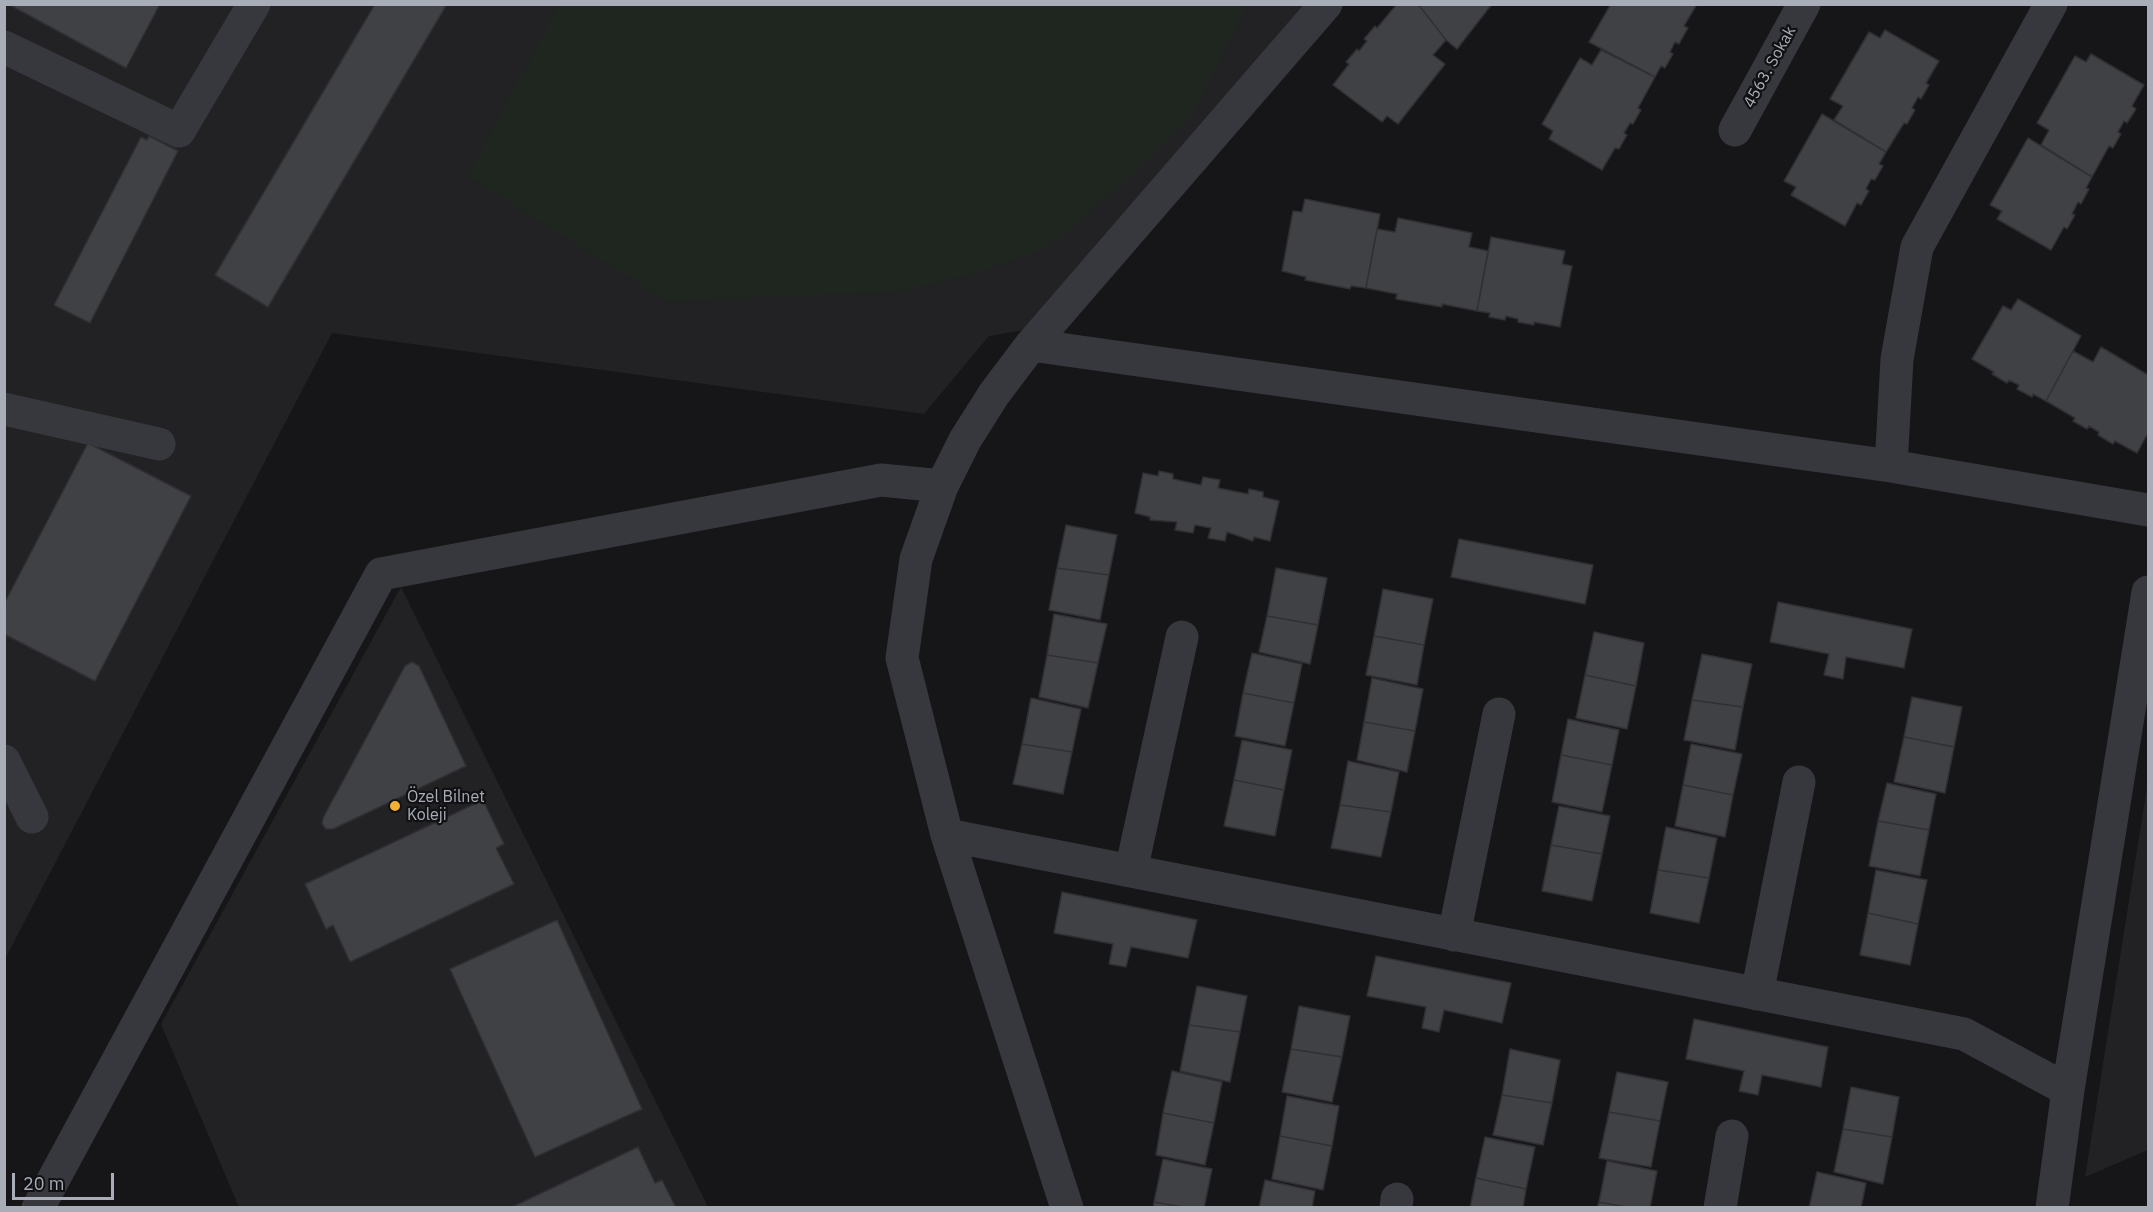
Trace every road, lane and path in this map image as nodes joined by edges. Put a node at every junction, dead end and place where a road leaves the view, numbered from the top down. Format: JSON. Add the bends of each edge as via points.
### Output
{"nodes":[{"id":1,"x":254,"y":4,"type":"edge"},
{"id":2,"x":1326,"y":4,"type":"edge"},
{"id":3,"x":1804,"y":4,"type":"edge"},
{"id":4,"x":2039,"y":9,"type":"edge"},
{"id":5,"x":4,"y":47,"type":"edge"},
{"id":6,"x":1735,"y":130,"type":"dead end"},
{"id":7,"x":1031,"y":345,"type":"junction"},
{"id":8,"x":4,"y":409,"type":"edge"},
{"id":9,"x":159,"y":444,"type":"dead end"},
{"id":10,"x":1891,"y":466,"type":"junction"},
{"id":11,"x":942,"y":486,"type":"junction"},
{"id":12,"x":2148,"y":510,"type":"edge"},
{"id":13,"x":2148,"y":592,"type":"edge"},
{"id":14,"x":1182,"y":638,"type":"dead end"},
{"id":15,"x":1499,"y":714,"type":"dead end"},
{"id":16,"x":4,"y":761,"type":"edge"},
{"id":17,"x":1798,"y":782,"type":"dead end"},
{"id":18,"x":4,"y":804,"type":"edge"},
{"id":19,"x":947,"y":835,"type":"junction"},
{"id":20,"x":1131,"y":871,"type":"junction"},
{"id":21,"x":1454,"y":935,"type":"junction"},
{"id":22,"x":1757,"y":994,"type":"junction"},
{"id":23,"x":2068,"y":1090,"type":"junction"},
{"id":24,"x":1732,"y":1136,"type":"dead end"},
{"id":25,"x":38,"y":1208,"type":"edge"},
{"id":26,"x":1067,"y":1208,"type":"edge"},
{"id":27,"x":1720,"y":1208,"type":"edge"},
{"id":28,"x":2052,"y":1208,"type":"edge"}],
"edges":[{"from":1,"to":5,"type":"street","via":[[179,131]]},
{"from":2,"to":7,"type":"street"},
{"from":3,"to":6,"type":"street","name":"4563. Sokak"},
{"from":4,"to":10,"type":"street","via":[[1917,248],[1897,358]]},
{"from":7,"to":10,"type":"street"},
{"from":7,"to":11,"type":"street","via":[[964,441]]},
{"from":8,"to":9,"type":"street"},
{"from":10,"to":12,"type":"street"},
{"from":11,"to":19,"type":"street","via":[[916,559],[902,658]]},
{"from":11,"to":25,"type":"street","via":[[881,480],[381,574]]},
{"from":13,"to":23,"type":"street"},
{"from":14,"to":20,"type":"street"},
{"from":15,"to":21,"type":"street"},
{"from":16,"to":18,"type":"street","via":[[32,817]]},
{"from":17,"to":22,"type":"street"},
{"from":19,"to":20,"type":"street"},
{"from":19,"to":26,"type":"street"},
{"from":20,"to":21,"type":"street"},
{"from":21,"to":22,"type":"street"},
{"from":22,"to":23,"type":"street","via":[[1964,1034]]},
{"from":23,"to":28,"type":"street"},
{"from":24,"to":27,"type":"street"}]}
